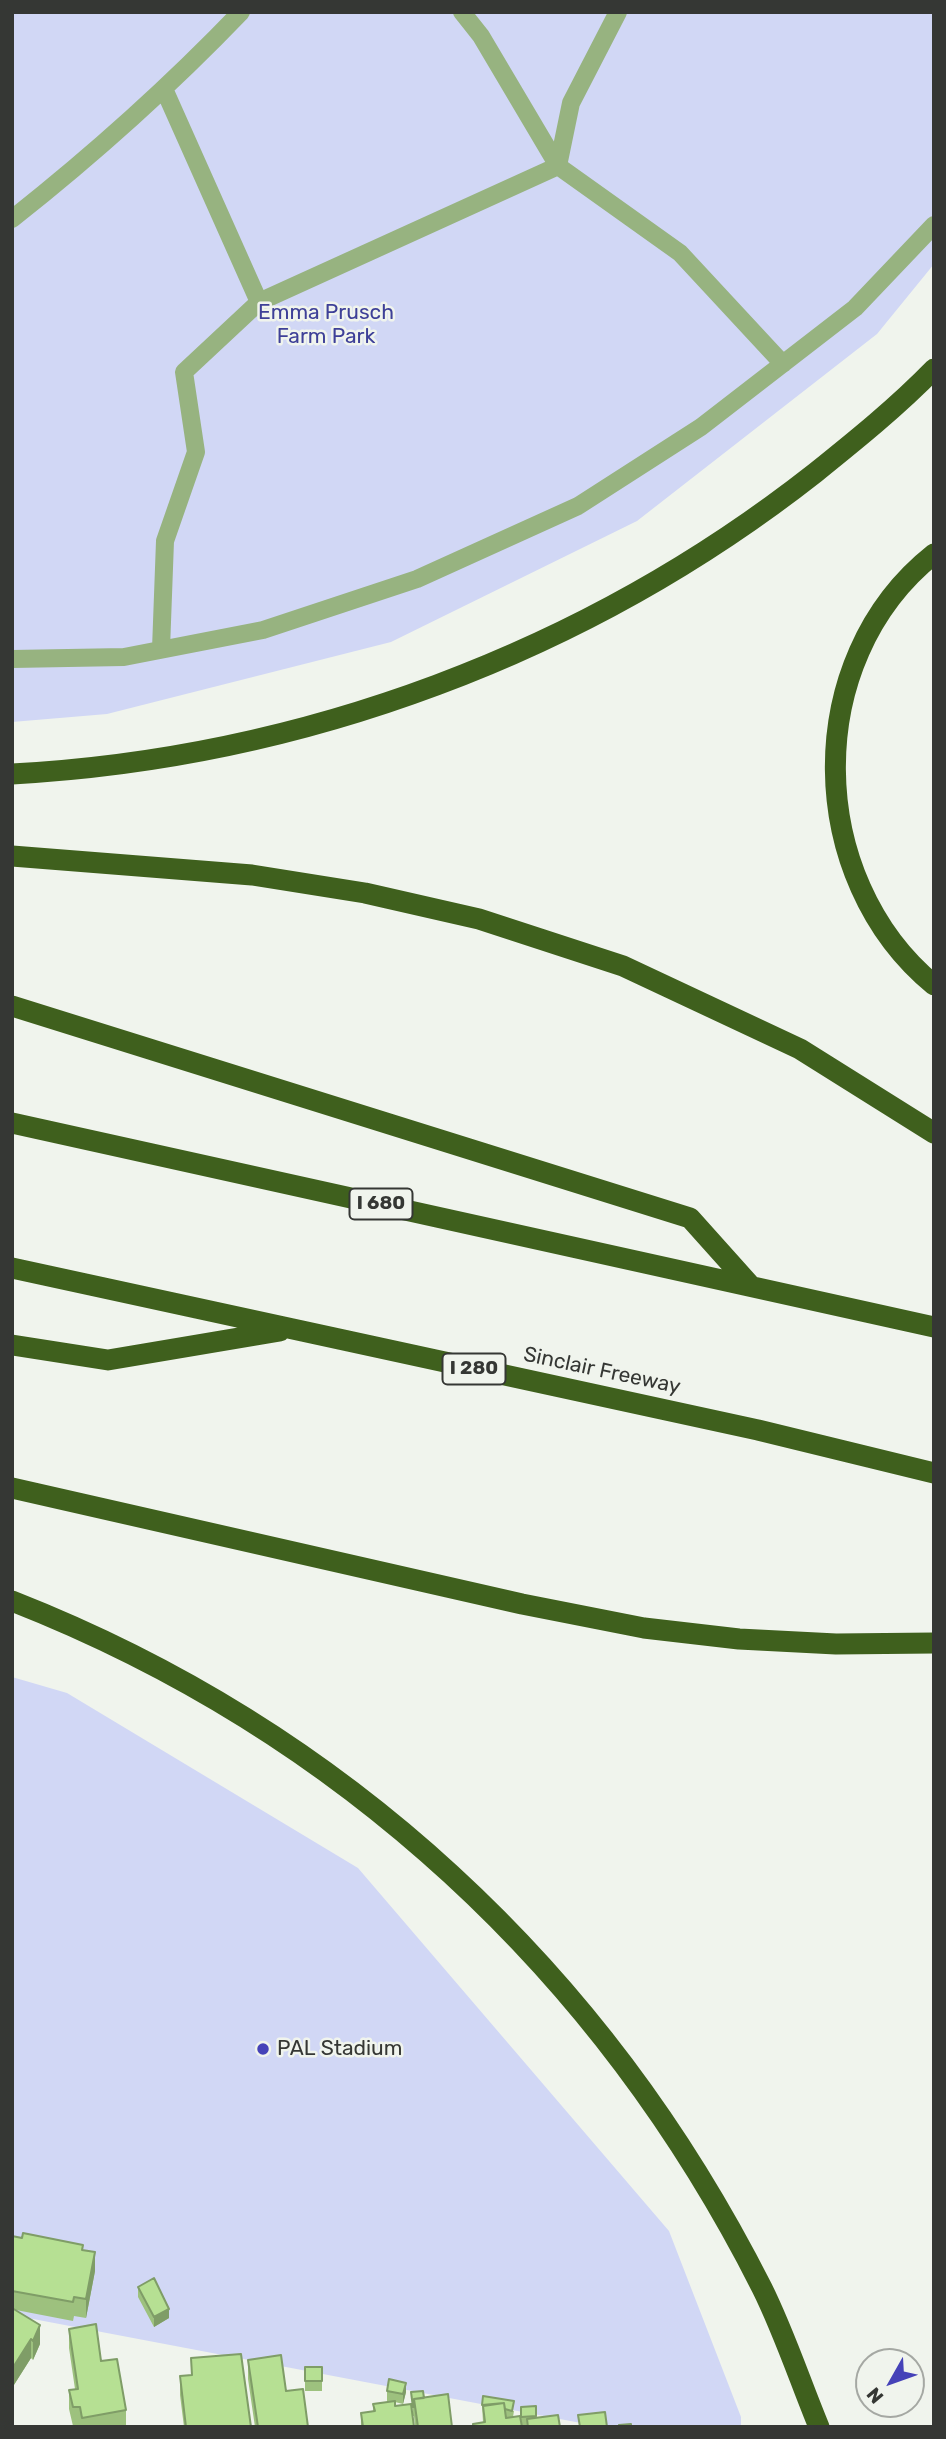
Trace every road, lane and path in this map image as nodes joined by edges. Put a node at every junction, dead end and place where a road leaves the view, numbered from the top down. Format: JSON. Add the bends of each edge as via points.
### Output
{"nodes":[{"id":1,"x":241,"y":12,"type":"edge"},
{"id":2,"x":462,"y":12,"type":"edge"},
{"id":3,"x":618,"y":12,"type":"edge"},
{"id":4,"x":164,"y":89,"type":"junction"},
{"id":5,"x":558,"y":166,"type":"junction"},
{"id":6,"x":12,"y":219,"type":"edge"},
{"id":7,"x":934,"y":225,"type":"edge"},
{"id":8,"x":259,"y":302,"type":"junction"},
{"id":9,"x":783,"y":364,"type":"junction"},
{"id":10,"x":934,"y":369,"type":"edge"},
{"id":11,"x":934,"y":554,"type":"edge"},
{"id":12,"x":161,"y":649,"type":"junction"},
{"id":13,"x":12,"y":659,"type":"edge"},
{"id":14,"x":12,"y":774,"type":"edge"},
{"id":15,"x":12,"y":856,"type":"edge"},
{"id":16,"x":934,"y":985,"type":"edge"},
{"id":17,"x":12,"y":1006,"type":"edge"},
{"id":18,"x":12,"y":1123,"type":"edge"},
{"id":19,"x":934,"y":1133,"type":"edge"},
{"id":20,"x":12,"y":1268,"type":"edge"},
{"id":21,"x":750,"y":1285,"type":"junction"},
{"id":22,"x":934,"y":1327,"type":"edge"},
{"id":23,"x":292,"y":1329,"type":"junction"},
{"id":24,"x":12,"y":1345,"type":"edge"},
{"id":25,"x":934,"y":1473,"type":"edge"},
{"id":26,"x":12,"y":1488,"type":"edge"},
{"id":27,"x":12,"y":1601,"type":"edge"},
{"id":28,"x":934,"y":1643,"type":"edge"},
{"id":29,"x":819,"y":2427,"type":"edge"}],
"edges":[{"from":1,"to":4,"type":"lane"},
{"from":2,"to":5,"type":"lane"},
{"from":3,"to":5,"type":"lane","via":[[572,103]]},
{"from":4,"to":6,"type":"lane"},
{"from":4,"to":8,"type":"lane"},
{"from":5,"to":8,"type":"lane"},
{"from":5,"to":9,"type":"lane","via":[[680,253]]},
{"from":7,"to":9,"type":"lane","via":[[855,308]]},
{"from":8,"to":12,"type":"lane","via":[[184,372],[195,452],[165,541]]},
{"from":9,"to":12,"type":"lane","via":[[701,427],[578,506],[417,579],[263,630]]},
{"from":10,"to":14,"type":"highway","via":[[781,499],[692,560],[518,654],[327,722],[232,745],[135,763]]},
{"from":11,"to":16,"type":"highway","via":[[890,600],[862,645],[845,687],[834,783],[841,835],[857,885],[883,932]]},
{"from":12,"to":13,"type":"lane","via":[[124,657]]},
{"from":15,"to":19,"type":"highway","via":[[252,875],[365,893],[479,919],[622,966],[800,1049]]},
{"from":17,"to":21,"type":"highway","via":[[691,1218]]},
{"from":18,"to":21,"type":"highway","number":"I 680"},
{"from":20,"to":23,"type":"highway","name":"Sinclair Freeway","number":"I 280"},
{"from":21,"to":22,"type":"highway","number":"I 680"},
{"from":23,"to":24,"type":"highway","via":[[108,1360]]},
{"from":23,"to":25,"type":"highway","name":"Sinclair Freeway","number":"I 280"},
{"from":26,"to":28,"type":"highway","via":[[644,1628],[767,1640]]},
{"from":27,"to":29,"type":"highway","via":[[165,1671],[273,1733],[370,1803],[454,1874],[593,2024],[659,2112],[716,2202],[764,2291]]}]}
